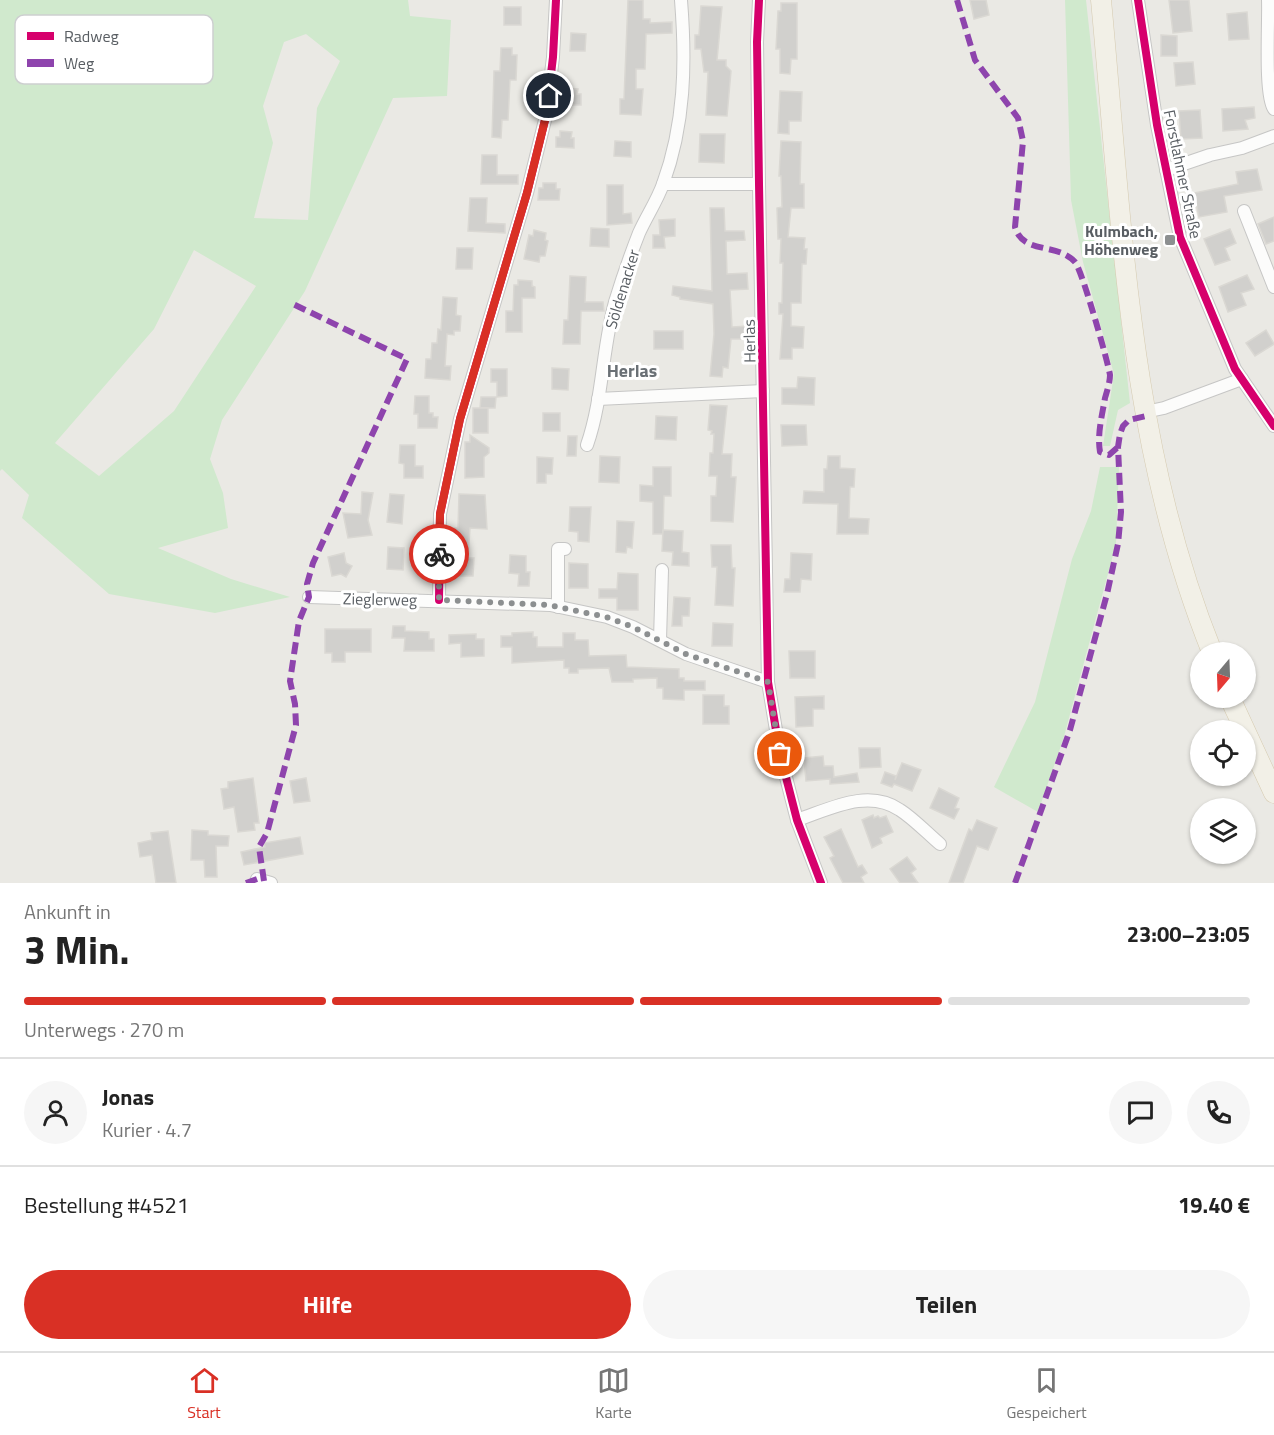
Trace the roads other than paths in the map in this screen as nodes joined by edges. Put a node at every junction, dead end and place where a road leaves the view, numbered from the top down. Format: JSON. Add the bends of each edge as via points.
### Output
{"nodes":[{"id":1,"x":556,"y":0,"type":"edge"},
{"id":2,"x":681,"y":0,"type":"edge"},
{"id":3,"x":759,"y":0,"type":"edge"},
{"id":4,"x":1101,"y":0,"type":"edge"},
{"id":5,"x":1138,"y":0,"type":"edge"},
{"id":6,"x":1268,"y":0,"type":"edge"},
{"id":7,"x":1274,"y":109,"type":"edge"},
{"id":8,"x":1274,"y":136,"type":"edge"},
{"id":9,"x":1166,"y":170,"type":"junction"},
{"id":10,"x":663,"y":184,"type":"junction"},
{"id":11,"x":759,"y":184,"type":"junction"},
{"id":12,"x":1244,"y":211,"type":"dead end"},
{"id":13,"x":1274,"y":287,"type":"edge"},
{"id":14,"x":1242,"y":379,"type":"junction"},
{"id":15,"x":763,"y":391,"type":"junction"},
{"id":16,"x":598,"y":399,"type":"junction"},
{"id":17,"x":1145,"y":412,"type":"junction"},
{"id":18,"x":1274,"y":426,"type":"edge"},
{"id":19,"x":586,"y":445,"type":"dead end"},
{"id":20,"x":565,"y":549,"type":"dead end"},
{"id":21,"x":662,"y":570,"type":"dead end"},
{"id":22,"x":309,"y":597,"type":"dead end"},
{"id":23,"x":439,"y":600,"type":"junction"},
{"id":24,"x":558,"y":607,"type":"junction"},
{"id":25,"x":660,"y":640,"type":"junction"},
{"id":26,"x":1209,"y":642,"type":"edge"},
{"id":27,"x":768,"y":682,"type":"junction"},
{"id":28,"x":1235,"y":708,"type":"edge"},
{"id":29,"x":1274,"y":793,"type":"edge"},
{"id":30,"x":797,"y":820,"type":"junction"},
{"id":31,"x":940,"y":844,"type":"dead end"},
{"id":32,"x":257,"y":879,"type":"dead end"},
{"id":33,"x":271,"y":883,"type":"edge"},
{"id":34,"x":821,"y":883,"type":"edge"}],
"edges":[{"from":1,"to":23,"type":"street","via":[[546,116],[460,419],[440,514]]},
{"from":2,"to":10,"type":"street","name":"Söldenacker","via":[[685,67],[682,108]]},
{"from":3,"to":11,"type":"street","name":"Herlas"},
{"from":4,"to":17,"type":"main road","via":[[1118,211]]},
{"from":5,"to":9,"type":"street","name":"Forstlahmer Straße"},
{"from":6,"to":7,"type":"street","via":[[1270,103]]},
{"from":8,"to":9,"type":"street"},
{"from":9,"to":14,"type":"street","name":"Forstlahmer Straße","via":[[1180,237],[1214,323]]},
{"from":10,"to":11,"type":"street"},
{"from":10,"to":16,"type":"street","name":"Söldenacker","via":[[639,232],[618,292]]},
{"from":11,"to":15,"type":"street","name":"Herlas"},
{"from":12,"to":13,"type":"street"},
{"from":14,"to":17,"type":"street"},
{"from":14,"to":18,"type":"street","name":"Forstlahmer Straße"},
{"from":15,"to":16,"type":"street"},
{"from":15,"to":27,"type":"street","name":"Herlas"},
{"from":16,"to":19,"type":"street","name":"Söldenacker"},
{"from":17,"to":26,"type":"main road","via":[[1171,530]]},
{"from":20,"to":24,"type":"street","via":[[558,549]]},
{"from":21,"to":25,"type":"street"},
{"from":22,"to":23,"type":"street","name":"Zieglerweg"},
{"from":23,"to":24,"type":"street","name":"Zieglerweg"},
{"from":24,"to":25,"type":"street","name":"Zieglerweg","via":[[606,617]]},
{"from":25,"to":27,"type":"street","name":"Zieglerweg","via":[[686,654]]},
{"from":27,"to":30,"type":"street","name":"Herlas","via":[[780,754]]},
{"from":28,"to":29,"type":"main road"},
{"from":30,"to":31,"type":"street","via":[[856,801],[880,800],[902,811]]},
{"from":30,"to":34,"type":"street","name":"Herlas"},
{"from":32,"to":33,"type":"street"}]}
